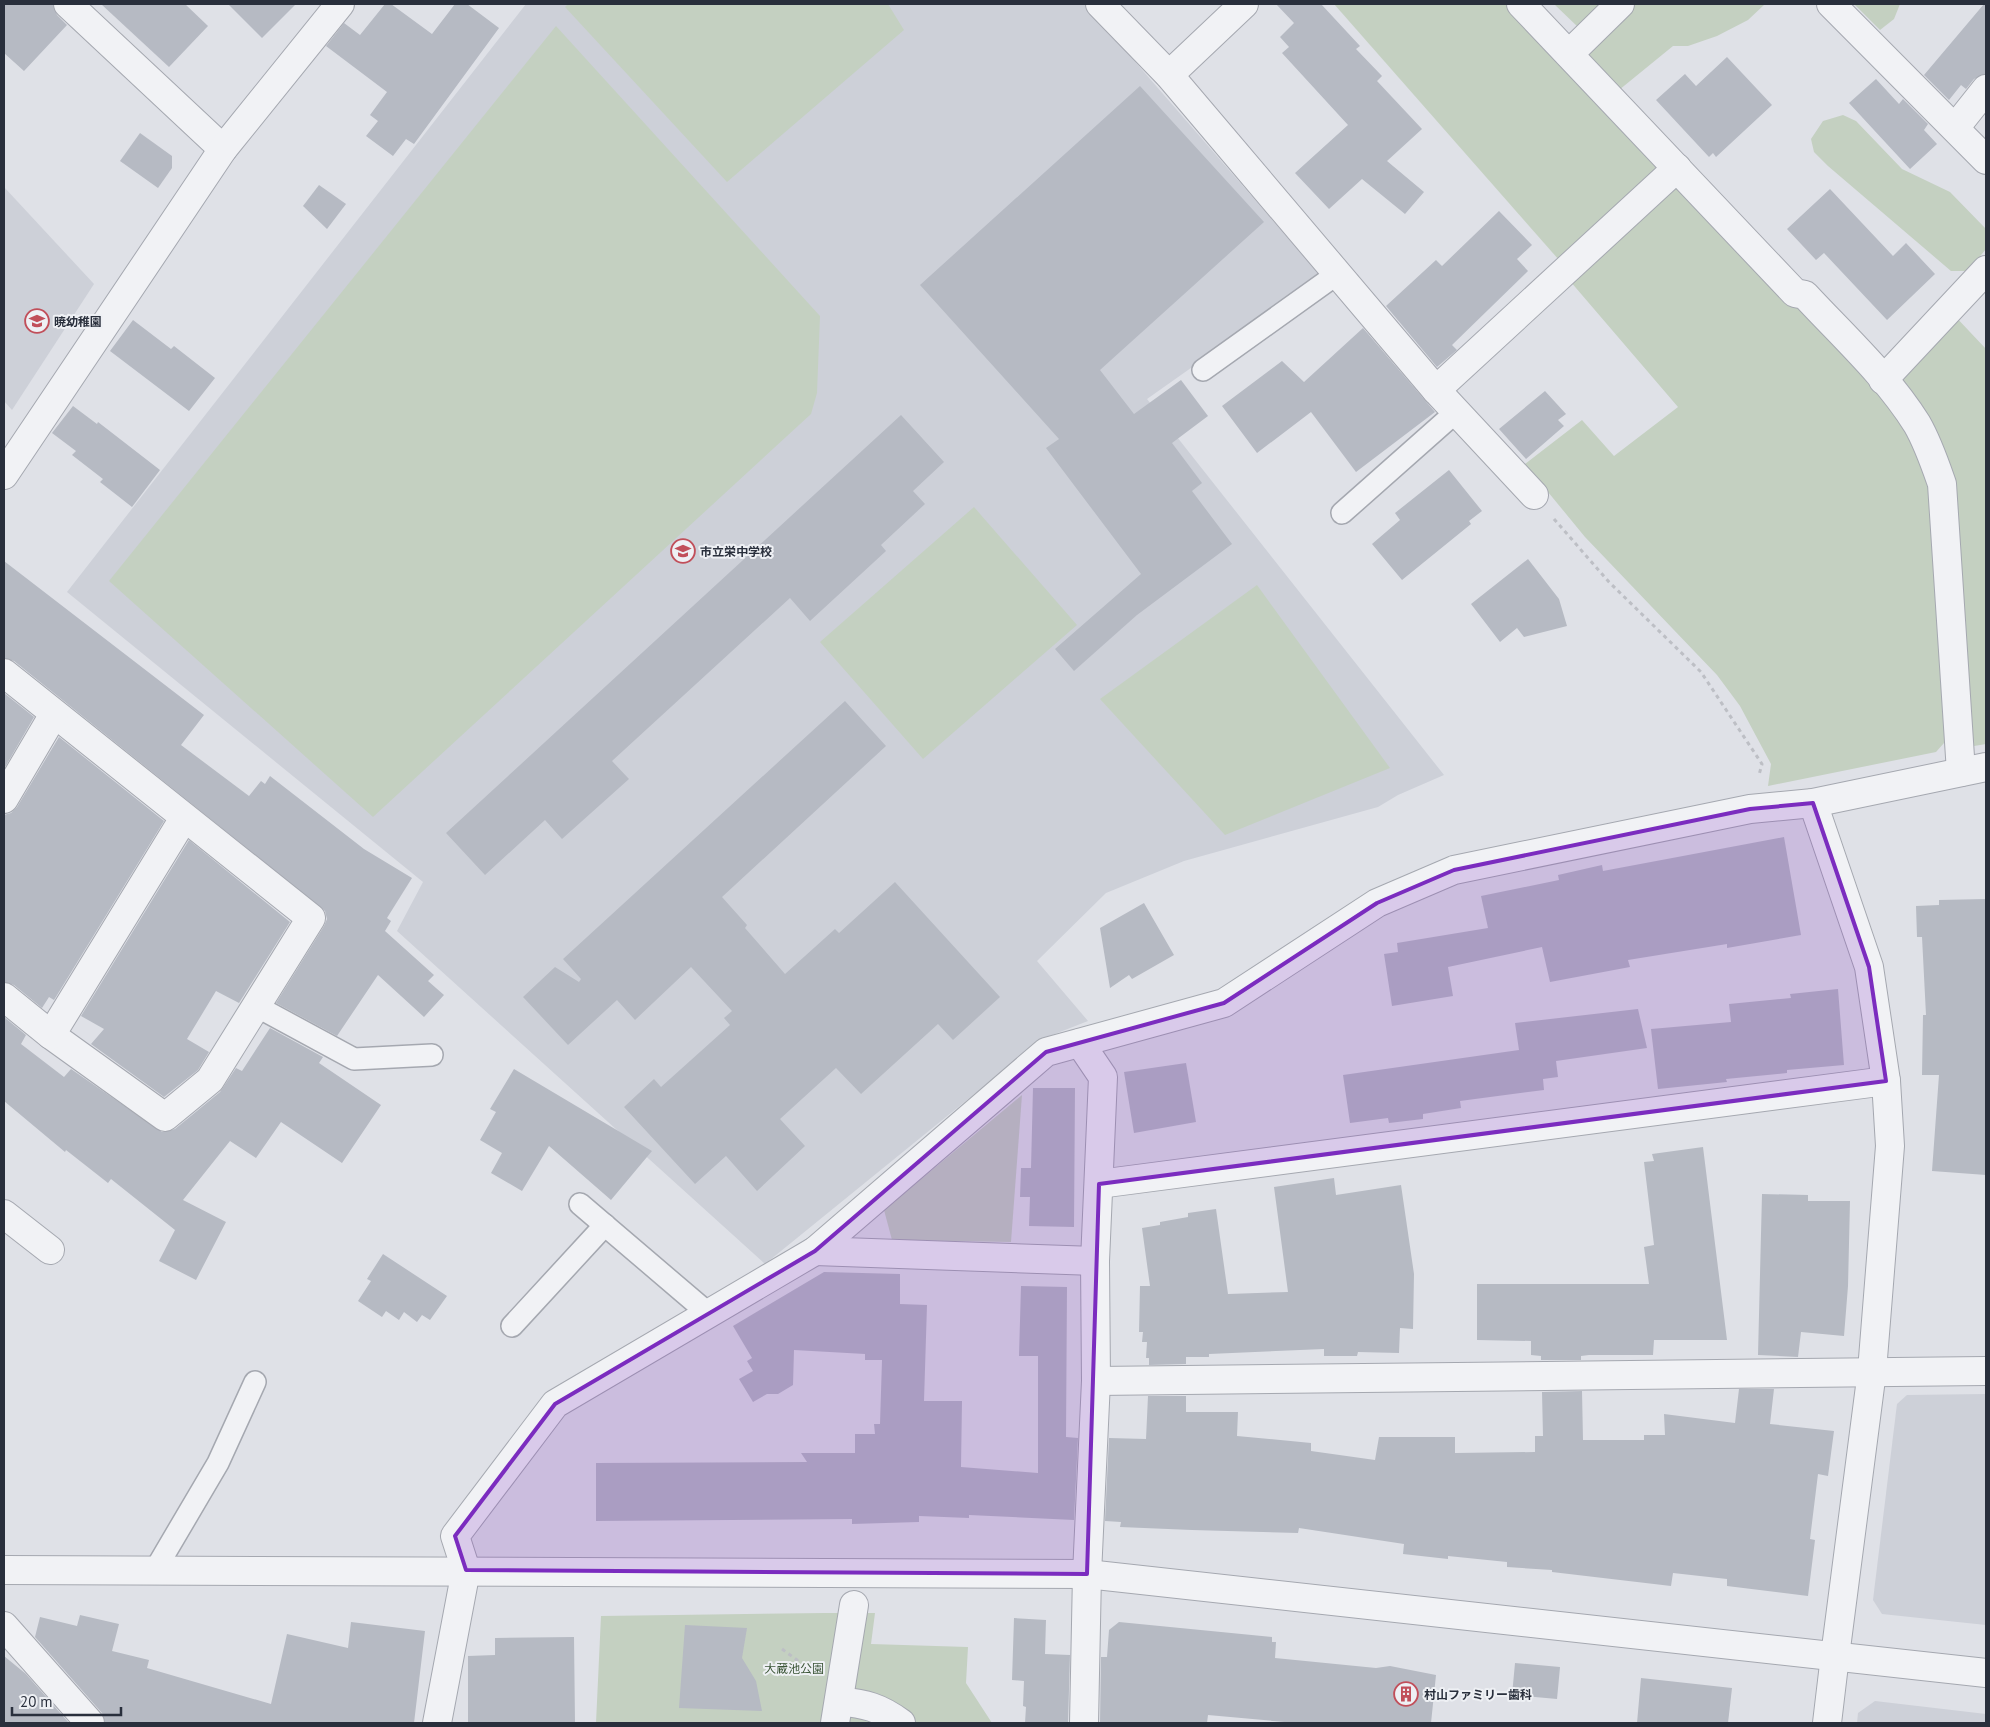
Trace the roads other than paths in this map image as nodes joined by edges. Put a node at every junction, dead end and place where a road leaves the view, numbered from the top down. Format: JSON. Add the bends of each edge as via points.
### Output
{"nodes":[{"id":1,"x":68,"y":4,"type":"edge"},
{"id":2,"x":340,"y":4,"type":"edge"},
{"id":3,"x":1100,"y":4,"type":"edge"},
{"id":4,"x":1244,"y":4,"type":"edge"},
{"id":5,"x":1521,"y":4,"type":"edge"},
{"id":6,"x":1620,"y":4,"type":"edge"},
{"id":7,"x":1830,"y":4,"type":"edge"},
{"id":8,"x":1569,"y":54,"type":"junction"},
{"id":9,"x":1168,"y":75,"type":"junction"},
{"id":10,"x":1986,"y":88,"type":"edge"},
{"id":11,"x":1955,"y":128,"type":"junction"},
{"id":12,"x":223,"y":149,"type":"junction"},
{"id":13,"x":1986,"y":160,"type":"edge"},
{"id":14,"x":1677,"y":168,"type":"junction"},
{"id":15,"x":1986,"y":270,"type":"edge"},
{"id":16,"x":1337,"y":274,"type":"junction"},
{"id":17,"x":1203,"y":370,"type":"dead end"},
{"id":18,"x":1883,"y":380,"type":"junction"},
{"id":19,"x":1436,"y":390,"type":"junction"},
{"id":20,"x":1456,"y":412,"type":"junction"},
{"id":21,"x":4,"y":475,"type":"edge"},
{"id":22,"x":1534,"y":496,"type":"road end"},
{"id":23,"x":1342,"y":512,"type":"dead end"},
{"id":24,"x":4,"y":673,"type":"edge"},
{"id":25,"x":54,"y":714,"type":"junction"},
{"id":26,"x":1974,"y":769,"type":"edge"},
{"id":27,"x":4,"y":799,"type":"edge"},
{"id":28,"x":1813,"y":803,"type":"junction"},
{"id":29,"x":184,"y":818,"type":"junction"},
{"id":30,"x":4,"y":997,"type":"edge"},
{"id":31,"x":256,"y":1006,"type":"junction"},
{"id":32,"x":51,"y":1035,"type":"junction"},
{"id":33,"x":1080,"y":1043,"type":"junction"},
{"id":34,"x":432,"y":1055,"type":"dead end"},
{"id":35,"x":1886,"y":1081,"type":"junction"},
{"id":36,"x":1100,"y":1184,"type":"junction"},
{"id":37,"x":580,"y":1204,"type":"dead end"},
{"id":38,"x":4,"y":1214,"type":"edge"},
{"id":39,"x":605,"y":1226,"type":"junction"},
{"id":40,"x":50,"y":1250,"type":"dead end"},
{"id":41,"x":815,"y":1251,"type":"junction"},
{"id":42,"x":1096,"y":1261,"type":"junction"},
{"id":43,"x":709,"y":1314,"type":"junction"},
{"id":44,"x":512,"y":1326,"type":"dead end"},
{"id":45,"x":1872,"y":1371,"type":"junction"},
{"id":46,"x":1986,"y":1371,"type":"edge"},
{"id":47,"x":1096,"y":1381,"type":"junction"},
{"id":48,"x":256,"y":1382,"type":"dead end"},
{"id":49,"x":4,"y":1570,"type":"edge"},
{"id":50,"x":155,"y":1570,"type":"junction"},
{"id":51,"x":466,"y":1570,"type":"junction"},
{"id":52,"x":1087,"y":1574,"type":"junction"},
{"id":53,"x":854,"y":1605,"type":"dead end"},
{"id":54,"x":4,"y":1626,"type":"edge"},
{"id":55,"x":1835,"y":1656,"type":"junction"},
{"id":56,"x":1986,"y":1674,"type":"edge"},
{"id":57,"x":837,"y":1712,"type":"edge"},
{"id":58,"x":90,"y":1723,"type":"edge"},
{"id":59,"x":437,"y":1723,"type":"edge"},
{"id":60,"x":901,"y":1723,"type":"edge"},
{"id":61,"x":1084,"y":1723,"type":"edge"},
{"id":62,"x":1827,"y":1723,"type":"edge"}],
"edges":[{"from":1,"to":12,"type":"street"},
{"from":2,"to":12,"type":"street"},
{"from":3,"to":9,"type":"street"},
{"from":4,"to":9,"type":"street"},
{"from":5,"to":8,"type":"street"},
{"from":6,"to":8,"type":"street"},
{"from":7,"to":11,"type":"street"},
{"from":8,"to":14,"type":"street"},
{"from":9,"to":16,"type":"street"},
{"from":10,"to":11,"type":"street"},
{"from":11,"to":13,"type":"street"},
{"from":12,"to":21,"type":"street"},
{"from":14,"to":18,"type":"street","via":[[1795,293],[1804,295]]},
{"from":14,"to":19,"type":"street"},
{"from":15,"to":18,"type":"street"},
{"from":16,"to":17,"type":"lane"},
{"from":16,"to":19,"type":"street"},
{"from":18,"to":26,"type":"street","via":[[1916,424],[1934,458],[1942,484]]},
{"from":19,"to":20,"type":"street"},
{"from":20,"to":22,"type":"street"},
{"from":20,"to":23,"type":"lane"},
{"from":24,"to":25,"type":"street"},
{"from":25,"to":27,"type":"street"},
{"from":25,"to":29,"type":"street"},
{"from":26,"to":28,"type":"street"},
{"from":28,"to":33,"type":"street","via":[[1750,809],[1454,870],[1377,903],[1224,1003]]},
{"from":28,"to":35,"type":"street","via":[[1869,967]]},
{"from":29,"to":31,"type":"street","via":[[311,918]]},
{"from":29,"to":32,"type":"street"},
{"from":30,"to":32,"type":"street"},
{"from":31,"to":32,"type":"street","via":[[210,1080],[165,1117]]},
{"from":31,"to":34,"type":"lane","via":[[354,1059]]},
{"from":33,"to":36,"type":"street","via":[[1103,1076]]},
{"from":33,"to":41,"type":"street","via":[[1046,1052]]},
{"from":35,"to":36,"type":"street"},
{"from":35,"to":45,"type":"street","via":[[1890,1146]]},
{"from":36,"to":42,"type":"street"},
{"from":37,"to":39,"type":"lane"},
{"from":38,"to":40,"type":"street"},
{"from":39,"to":43,"type":"lane"},
{"from":39,"to":44,"type":"lane"},
{"from":41,"to":42,"type":"street"},
{"from":41,"to":43,"type":"street"},
{"from":42,"to":47,"type":"street"},
{"from":43,"to":51,"type":"street","via":[[555,1404],[455,1536]]},
{"from":45,"to":46,"type":"street"},
{"from":45,"to":47,"type":"street"},
{"from":45,"to":55,"type":"street"},
{"from":47,"to":52,"type":"street"},
{"from":48,"to":50,"type":"lane","via":[[218,1463]]},
{"from":49,"to":50,"type":"street"},
{"from":50,"to":51,"type":"street"},
{"from":51,"to":52,"type":"street"},
{"from":51,"to":59,"type":"street"},
{"from":52,"to":55,"type":"street"},
{"from":52,"to":61,"type":"street"},
{"from":53,"to":57,"type":"street"},
{"from":54,"to":58,"type":"street"},
{"from":55,"to":56,"type":"street"},
{"from":55,"to":62,"type":"street"},
{"from":57,"to":60,"type":"street","via":[[868,1704]]}]}
